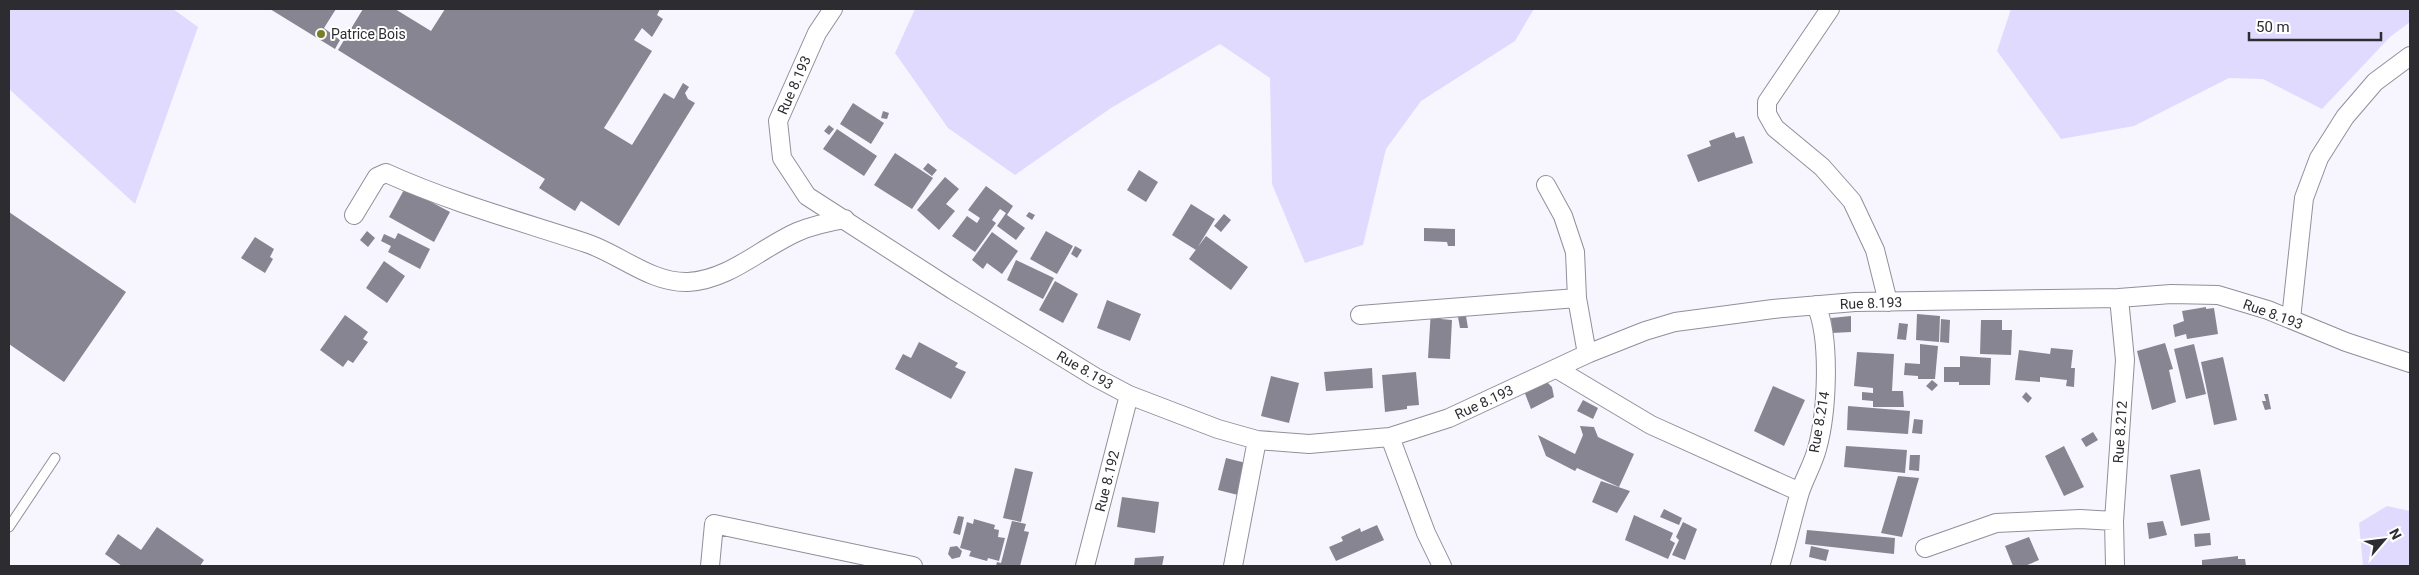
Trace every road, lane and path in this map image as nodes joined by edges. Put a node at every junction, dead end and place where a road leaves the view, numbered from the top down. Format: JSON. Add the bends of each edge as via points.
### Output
{"nodes":[{"id":1,"x":833,"y":9,"type":"edge"},
{"id":2,"x":1830,"y":9,"type":"edge"},
{"id":3,"x":2410,"y":56,"type":"edge"},
{"id":4,"x":1546,"y":185,"type":"dead end"},
{"id":5,"x":354,"y":215,"type":"dead end"},
{"id":6,"x":845,"y":219,"type":"junction"},
{"id":7,"x":1577,"y":298,"type":"junction"},
{"id":8,"x":2119,"y":298,"type":"junction"},
{"id":9,"x":1888,"y":302,"type":"junction"},
{"id":10,"x":1816,"y":305,"type":"junction"},
{"id":11,"x":1360,"y":316,"type":"dead end"},
{"id":12,"x":2291,"y":319,"type":"junction"},
{"id":13,"x":1587,"y":354,"type":"junction"},
{"id":14,"x":2410,"y":363,"type":"edge"},
{"id":15,"x":1557,"y":368,"type":"junction"},
{"id":16,"x":1129,"y":395,"type":"junction"},
{"id":17,"x":1390,"y":437,"type":"junction"},
{"id":18,"x":1257,"y":440,"type":"junction"},
{"id":19,"x":55,"y":458,"type":"dead end"},
{"id":20,"x":1800,"y":492,"type":"junction"},
{"id":21,"x":2114,"y":521,"type":"junction"},
{"id":22,"x":9,"y":527,"type":"edge"},
{"id":23,"x":1925,"y":548,"type":"dead end"},
{"id":24,"x":710,"y":566,"type":"edge"},
{"id":25,"x":913,"y":566,"type":"edge"},
{"id":26,"x":1085,"y":566,"type":"edge"},
{"id":27,"x":1233,"y":566,"type":"edge"},
{"id":28,"x":1442,"y":566,"type":"edge"},
{"id":29,"x":1780,"y":566,"type":"edge"},
{"id":30,"x":2115,"y":566,"type":"edge"}],
"edges":[{"from":1,"to":6,"type":"street","name":"Rue 8.193","via":[[817,34],[778,121],[782,158],[807,196]]},
{"from":2,"to":9,"type":"street","via":[[1767,102],[1767,114],[1775,128],[1822,167],[1852,201],[1875,250]]},
{"from":3,"to":12,"type":"street","via":[[2375,82],[2344,117],[2319,158],[2304,198]]},
{"from":4,"to":7,"type":"street","via":[[1563,216],[1575,252]]},
{"from":5,"to":6,"type":"street","via":[[377,177],[386,173],[587,244],[640,270],[687,282],[710,278],[750,260],[797,232]]},
{"from":6,"to":16,"type":"street","name":"Rue 8.193","via":[[1095,378]]},
{"from":7,"to":11,"type":"street"},
{"from":7,"to":13,"type":"street"},
{"from":8,"to":9,"type":"street","name":"Rue 8.193"},
{"from":8,"to":12,"type":"street","name":"Rue 8.193","via":[[2218,295]]},
{"from":8,"to":21,"type":"street","name":"Rue 8.212","via":[[2125,360]]},
{"from":9,"to":10,"type":"street","name":"Rue 8.193"},
{"from":10,"to":13,"type":"street","name":"Rue 8.193","via":[[1675,322],[1645,330]]},
{"from":10,"to":20,"type":"street","name":"Rue 8.214","via":[[1821,317],[1824,352],[1824,409],[1817,448]]},
{"from":12,"to":14,"type":"street","name":"Rue 8.193"},
{"from":13,"to":15,"type":"street","name":"Rue 8.193"},
{"from":15,"to":17,"type":"street","name":"Rue 8.193","via":[[1449,418]]},
{"from":15,"to":20,"type":"street","via":[[1651,425]]},
{"from":16,"to":18,"type":"street","name":"Rue 8.193","via":[[1218,429]]},
{"from":16,"to":26,"type":"street","name":"Rue 8.192"},
{"from":17,"to":18,"type":"street","name":"Rue 8.193","via":[[1309,444]]},
{"from":17,"to":28,"type":"street","via":[[1426,533]]},
{"from":18,"to":27,"type":"street"},
{"from":19,"to":22,"type":"lane"},
{"from":20,"to":29,"type":"street","name":"Rue 8.214"},
{"from":21,"to":23,"type":"street","via":[[2080,519],[1996,523]]},
{"from":21,"to":30,"type":"street","name":"Rue 8.212"},
{"from":24,"to":25,"type":"street","via":[[714,524]]}]}
